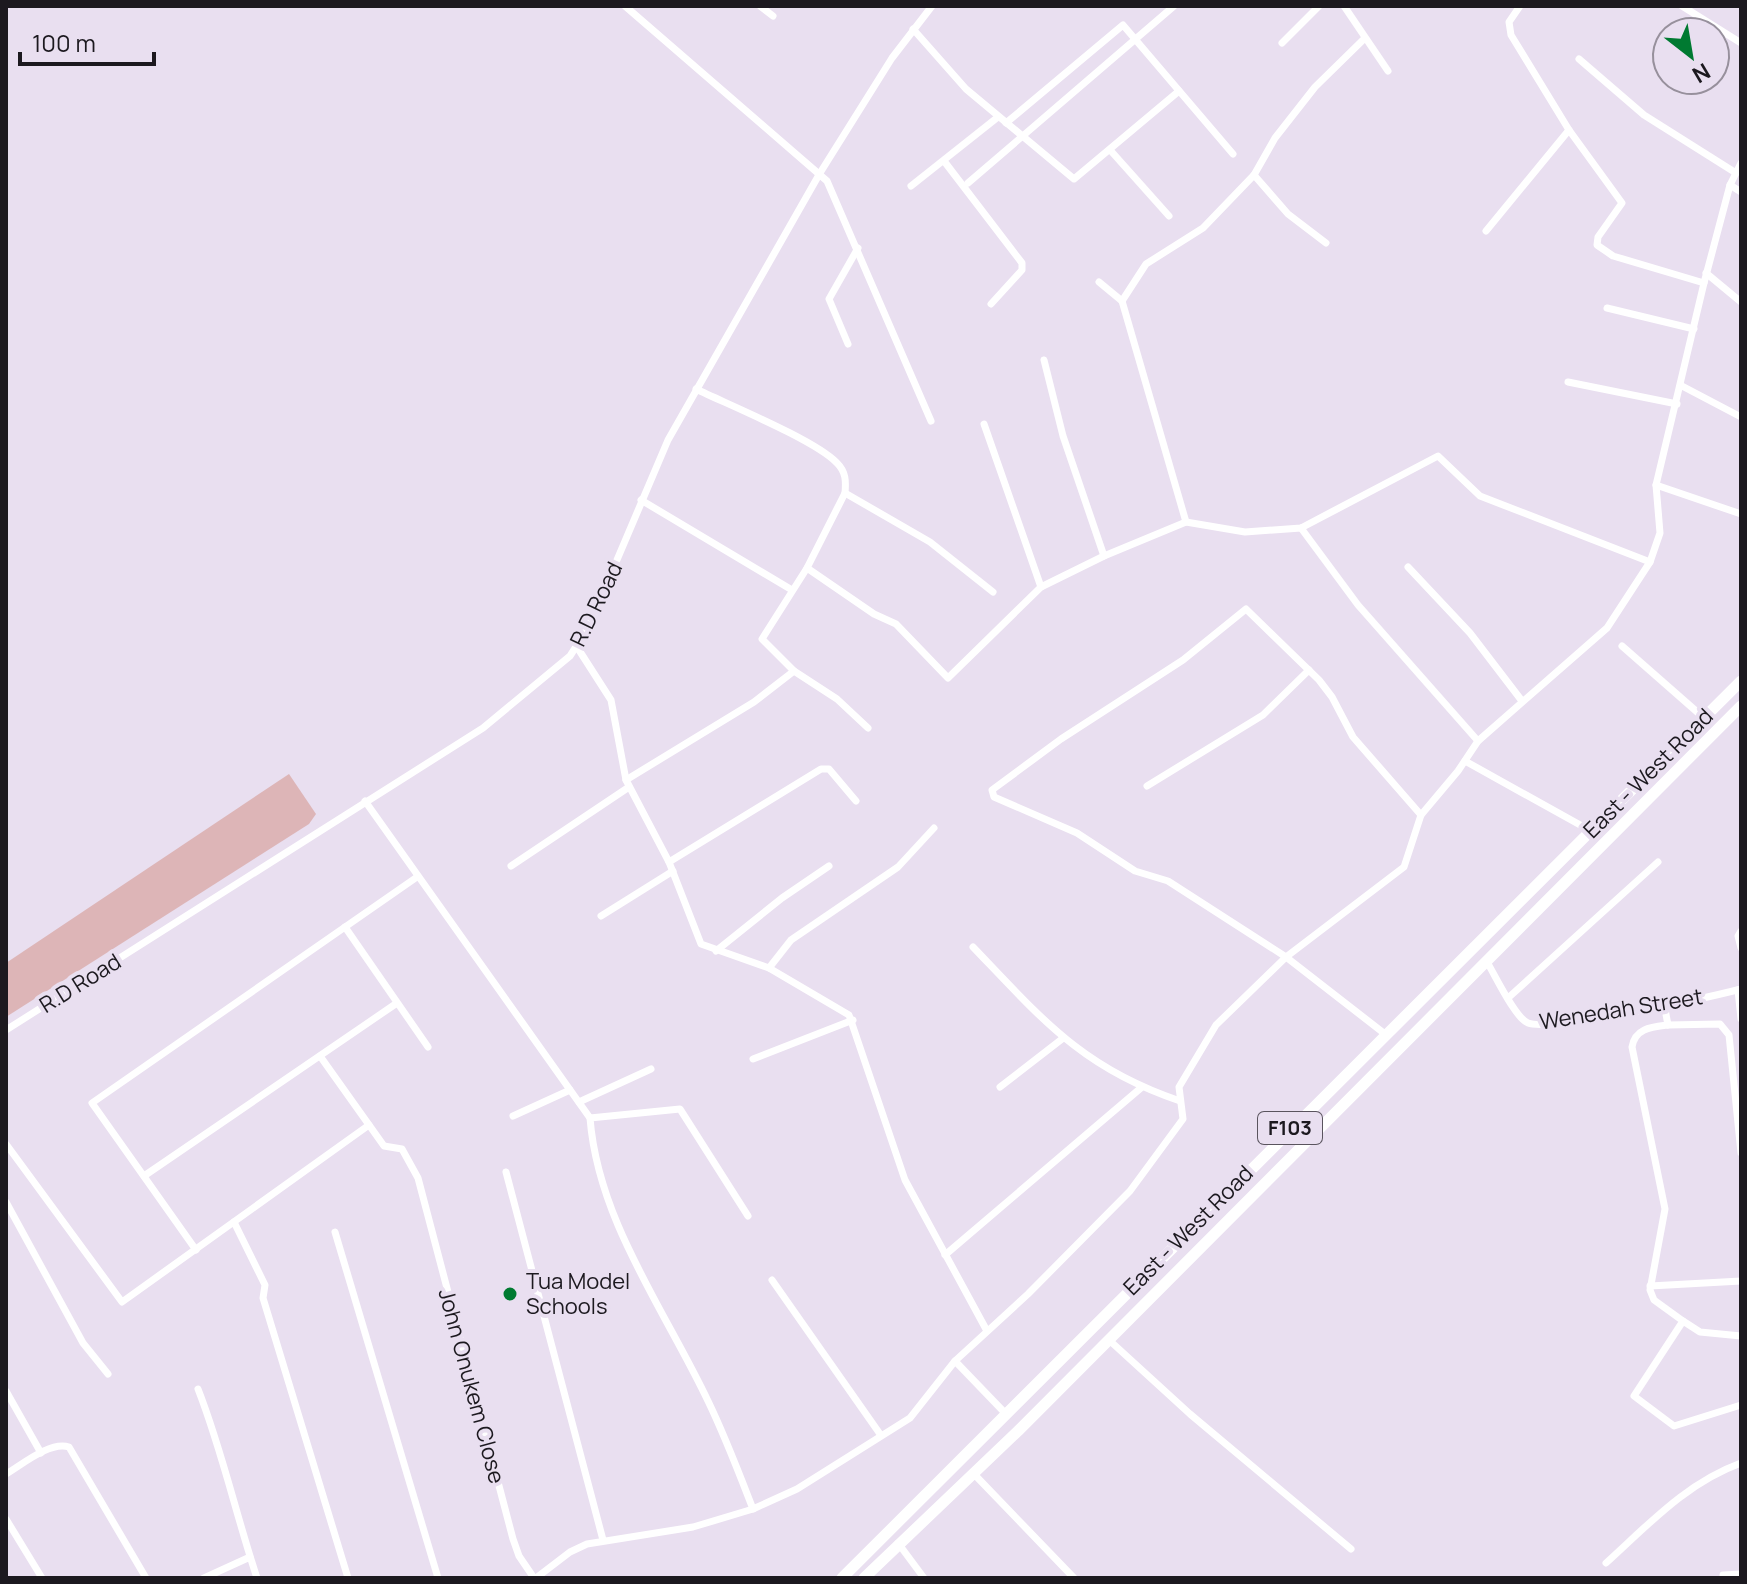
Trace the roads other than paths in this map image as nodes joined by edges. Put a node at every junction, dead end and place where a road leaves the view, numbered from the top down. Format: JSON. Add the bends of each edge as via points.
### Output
{"nodes":[{"id":1,"x":625,"y":6,"type":"edge"},
{"id":2,"x":642,"y":6,"type":"edge"},
{"id":3,"x":760,"y":6,"type":"edge"},
{"id":4,"x":932,"y":6,"type":"edge"},
{"id":5,"x":1174,"y":6,"type":"edge"},
{"id":6,"x":1319,"y":6,"type":"edge"},
{"id":7,"x":1344,"y":6,"type":"edge"},
{"id":8,"x":1520,"y":6,"type":"edge"},
{"id":9,"x":1682,"y":6,"type":"edge"},
{"id":10,"x":635,"y":15,"type":"junction"},
{"id":11,"x":773,"y":16,"type":"dead end"},
{"id":12,"x":913,"y":29,"type":"junction"},
{"id":13,"x":1365,"y":38,"type":"junction"},
{"id":14,"x":1282,"y":43,"type":"dead end"},
{"id":15,"x":1741,"y":43,"type":"edge"},
{"id":16,"x":1579,"y":59,"type":"dead end"},
{"id":17,"x":1388,"y":71,"type":"dead end"},
{"id":18,"x":1179,"y":91,"type":"junction"},
{"id":19,"x":998,"y":117,"type":"junction"},
{"id":20,"x":1006,"y":123,"type":"junction"},
{"id":21,"x":1569,"y":130,"type":"junction"},
{"id":22,"x":1111,"y":151,"type":"junction"},
{"id":23,"x":1233,"y":154,"type":"dead end"},
{"id":24,"x":944,"y":161,"type":"junction"},
{"id":25,"x":1741,"y":163,"type":"edge"},
{"id":26,"x":820,"y":173,"type":"junction"},
{"id":27,"x":1736,"y":173,"type":"junction"},
{"id":28,"x":1254,"y":175,"type":"junction"},
{"id":29,"x":968,"y":183,"type":"dead end"},
{"id":30,"x":1730,"y":185,"type":"junction"},
{"id":31,"x":911,"y":186,"type":"dead end"},
{"id":32,"x":1741,"y":192,"type":"edge"},
{"id":33,"x":1169,"y":216,"type":"dead end"},
{"id":34,"x":1486,"y":231,"type":"dead end"},
{"id":35,"x":1326,"y":243,"type":"dead end"},
{"id":36,"x":858,"y":248,"type":"junction"},
{"id":37,"x":1706,"y":273,"type":"junction"},
{"id":38,"x":1099,"y":282,"type":"dead end"},
{"id":39,"x":1704,"y":283,"type":"junction"},
{"id":40,"x":1122,"y":301,"type":"junction"},
{"id":41,"x":1741,"y":302,"type":"edge"},
{"id":42,"x":991,"y":304,"type":"dead end"},
{"id":43,"x":1607,"y":308,"type":"dead end"},
{"id":44,"x":1694,"y":329,"type":"junction"},
{"id":45,"x":848,"y":344,"type":"dead end"},
{"id":46,"x":1044,"y":360,"type":"dead end"},
{"id":47,"x":1568,"y":382,"type":"dead end"},
{"id":48,"x":1682,"y":386,"type":"junction"},
{"id":49,"x":696,"y":389,"type":"junction"},
{"id":50,"x":1677,"y":404,"type":"junction"},
{"id":51,"x":1741,"y":417,"type":"edge"},
{"id":52,"x":931,"y":421,"type":"dead end"},
{"id":53,"x":984,"y":424,"type":"dead end"},
{"id":54,"x":1656,"y":485,"type":"junction"},
{"id":55,"x":845,"y":493,"type":"junction"},
{"id":56,"x":641,"y":500,"type":"junction"},
{"id":57,"x":1741,"y":514,"type":"edge"},
{"id":58,"x":1186,"y":522,"type":"junction"},
{"id":59,"x":1301,"y":528,"type":"junction"},
{"id":60,"x":1104,"y":556,"type":"junction"},
{"id":61,"x":1650,"y":562,"type":"junction"},
{"id":62,"x":1408,"y":567,"type":"dead end"},
{"id":63,"x":807,"y":568,"type":"junction"},
{"id":64,"x":1041,"y":587,"type":"junction"},
{"id":65,"x":792,"y":590,"type":"junction"},
{"id":66,"x":993,"y":592,"type":"dead end"},
{"id":67,"x":1622,"y":646,"type":"dead end"},
{"id":68,"x":577,"y":647,"type":"junction"},
{"id":69,"x":1309,"y":670,"type":"junction"},
{"id":70,"x":794,"y":671,"type":"junction"},
{"id":71,"x":1741,"y":681,"type":"edge"},
{"id":72,"x":1522,"y":701,"type":"junction"},
{"id":73,"x":1741,"y":706,"type":"edge"},
{"id":74,"x":1704,"y":718,"type":"junction"},
{"id":75,"x":868,"y":728,"type":"dead end"},
{"id":76,"x":1478,"y":741,"type":"junction"},
{"id":77,"x":1465,"y":761,"type":"junction"},
{"id":78,"x":628,"y":783,"type":"junction"},
{"id":79,"x":1147,"y":786,"type":"dead end"},
{"id":80,"x":365,"y":801,"type":"junction"},
{"id":81,"x":856,"y":801,"type":"dead end"},
{"id":82,"x":1421,"y":815,"type":"junction"},
{"id":83,"x":934,"y":828,"type":"dead end"},
{"id":84,"x":1591,"y":831,"type":"junction"},
{"id":85,"x":669,"y":862,"type":"junction"},
{"id":86,"x":1658,"y":862,"type":"dead end"},
{"id":87,"x":511,"y":866,"type":"dead end"},
{"id":88,"x":829,"y":866,"type":"dead end"},
{"id":89,"x":673,"y":871,"type":"junction"},
{"id":90,"x":417,"y":877,"type":"junction"},
{"id":91,"x":601,"y":916,"type":"dead end"},
{"id":92,"x":345,"y":927,"type":"junction"},
{"id":93,"x":1741,"y":931,"type":"edge"},
{"id":94,"x":973,"y":947,"type":"dead end"},
{"id":95,"x":1741,"y":948,"type":"edge"},
{"id":96,"x":716,"y":951,"type":"junction"},
{"id":97,"x":1286,"y":957,"type":"junction"},
{"id":98,"x":1487,"y":962,"type":"junction"},
{"id":99,"x":769,"y":968,"type":"junction"},
{"id":100,"x":1740,"y":990,"type":"edge"},
{"id":101,"x":1508,"y":998,"type":"junction"},
{"id":102,"x":397,"y":1003,"type":"junction"},
{"id":103,"x":1664,"y":1004,"type":"junction"},
{"id":104,"x":1741,"y":1019,"type":"edge"},
{"id":105,"x":853,"y":1020,"type":"junction"},
{"id":106,"x":1668,"y":1025,"type":"junction"},
{"id":107,"x":6,"y":1030,"type":"edge"},
{"id":108,"x":1385,"y":1034,"type":"junction"},
{"id":109,"x":1062,"y":1039,"type":"junction"},
{"id":110,"x":428,"y":1047,"type":"dead end"},
{"id":111,"x":320,"y":1056,"type":"junction"},
{"id":112,"x":753,"y":1059,"type":"dead end"},
{"id":113,"x":651,"y":1069,"type":"dead end"},
{"id":114,"x":1000,"y":1087,"type":"dead end"},
{"id":115,"x":1142,"y":1087,"type":"junction"},
{"id":116,"x":570,"y":1090,"type":"junction"},
{"id":117,"x":1180,"y":1101,"type":"junction"},
{"id":118,"x":579,"y":1102,"type":"junction"},
{"id":119,"x":513,"y":1116,"type":"dead end"},
{"id":120,"x":590,"y":1118,"type":"junction"},
{"id":121,"x":369,"y":1125,"type":"junction"},
{"id":122,"x":6,"y":1144,"type":"edge"},
{"id":123,"x":1741,"y":1153,"type":"edge"},
{"id":124,"x":1263,"y":1155,"type":"junction"},
{"id":125,"x":1278,"y":1170,"type":"junction"},
{"id":126,"x":506,"y":1172,"type":"dead end"},
{"id":127,"x":144,"y":1176,"type":"junction"},
{"id":128,"x":6,"y":1202,"type":"edge"},
{"id":129,"x":748,"y":1216,"type":"dead end"},
{"id":130,"x":234,"y":1222,"type":"junction"},
{"id":131,"x":335,"y":1232,"type":"dead end"},
{"id":132,"x":196,"y":1250,"type":"junction"},
{"id":133,"x":945,"y":1255,"type":"junction"},
{"id":134,"x":772,"y":1280,"type":"dead end"},
{"id":135,"x":1741,"y":1281,"type":"edge"},
{"id":136,"x":1650,"y":1286,"type":"junction"},
{"id":137,"x":1683,"y":1321,"type":"junction"},
{"id":138,"x":987,"y":1331,"type":"junction"},
{"id":139,"x":1741,"y":1336,"type":"edge"},
{"id":140,"x":1109,"y":1340,"type":"junction"},
{"id":141,"x":955,"y":1361,"type":"junction"},
{"id":142,"x":108,"y":1374,"type":"dead end"},
{"id":143,"x":198,"y":1389,"type":"dead end"},
{"id":144,"x":6,"y":1391,"type":"edge"},
{"id":145,"x":1741,"y":1405,"type":"edge"},
{"id":146,"x":1005,"y":1413,"type":"junction"},
{"id":147,"x":880,"y":1434,"type":"junction"},
{"id":148,"x":41,"y":1453,"type":"junction"},
{"id":149,"x":1741,"y":1463,"type":"edge"},
{"id":150,"x":973,"y":1473,"type":"junction"},
{"id":151,"x":6,"y":1474,"type":"edge"},
{"id":152,"x":753,"y":1509,"type":"junction"},
{"id":153,"x":6,"y":1519,"type":"edge"},
{"id":154,"x":603,"y":1540,"type":"junction"},
{"id":155,"x":898,"y":1543,"type":"junction"},
{"id":156,"x":1351,"y":1549,"type":"dead end"},
{"id":157,"x":250,"y":1557,"type":"junction"},
{"id":158,"x":1606,"y":1563,"type":"dead end"},
{"id":159,"x":1741,"y":1574,"type":"edge"},
{"id":160,"x":1723,"y":1575,"type":"dead end"},
{"id":161,"x":42,"y":1578,"type":"edge"},
{"id":162,"x":146,"y":1578,"type":"edge"},
{"id":163,"x":204,"y":1578,"type":"edge"},
{"id":164,"x":257,"y":1578,"type":"edge"},
{"id":165,"x":348,"y":1578,"type":"edge"},
{"id":166,"x":438,"y":1578,"type":"edge"},
{"id":167,"x":535,"y":1578,"type":"edge"},
{"id":168,"x":842,"y":1578,"type":"edge"},
{"id":169,"x":864,"y":1578,"type":"edge"},
{"id":170,"x":924,"y":1578,"type":"edge"},
{"id":171,"x":1074,"y":1578,"type":"edge"}],
"edges":[{"from":1,"to":10,"type":"street"},
{"from":2,"to":10,"type":"street"},
{"from":3,"to":11,"type":"street"},
{"from":4,"to":12,"type":"street","name":"R.D Road"},
{"from":5,"to":29,"type":"street"},
{"from":6,"to":14,"type":"street"},
{"from":7,"to":13,"type":"street"},
{"from":8,"to":21,"type":"street","via":[[1509,22],[1511,35]]},
{"from":9,"to":15,"type":"street"},
{"from":10,"to":26,"type":"street"},
{"from":12,"to":19,"type":"street"},
{"from":12,"to":26,"type":"street","name":"R.D Road"},
{"from":13,"to":17,"type":"street"},
{"from":13,"to":28,"type":"street","via":[[1315,87]]},
{"from":16,"to":27,"type":"street","via":[[1644,115]]},
{"from":18,"to":20,"type":"street","via":[[1120,25]]},
{"from":18,"to":22,"type":"street"},
{"from":18,"to":23,"type":"street"},
{"from":19,"to":20,"type":"street"},
{"from":19,"to":24,"type":"street"},
{"from":20,"to":22,"type":"street","via":[[1074,179]]},
{"from":21,"to":34,"type":"street"},
{"from":21,"to":39,"type":"street","via":[[1622,203],[1598,237],[1600,248]]},
{"from":22,"to":33,"type":"street"},
{"from":24,"to":31,"type":"street"},
{"from":24,"to":42,"type":"street","via":[[1022,263],[1022,270]]},
{"from":25,"to":27,"type":"street"},
{"from":26,"to":36,"type":"street"},
{"from":26,"to":49,"type":"street","name":"R.D Road"},
{"from":27,"to":30,"type":"street"},
{"from":28,"to":35,"type":"street","via":[[1288,214]]},
{"from":28,"to":40,"type":"street","via":[[1203,228],[1146,264]]},
{"from":30,"to":32,"type":"street"},
{"from":30,"to":37,"type":"street"},
{"from":36,"to":45,"type":"street","via":[[829,299]]},
{"from":36,"to":52,"type":"street"},
{"from":37,"to":39,"type":"street"},
{"from":37,"to":41,"type":"street"},
{"from":38,"to":40,"type":"street"},
{"from":39,"to":44,"type":"street"},
{"from":40,"to":58,"type":"street"},
{"from":43,"to":44,"type":"street"},
{"from":44,"to":48,"type":"street"},
{"from":46,"to":60,"type":"street","via":[[1063,436]]},
{"from":47,"to":50,"type":"street"},
{"from":48,"to":50,"type":"street"},
{"from":48,"to":51,"type":"street"},
{"from":49,"to":55,"type":"street","via":[[819,450],[842,470]]},
{"from":49,"to":56,"type":"street","name":"R.D Road"},
{"from":50,"to":54,"type":"street"},
{"from":53,"to":64,"type":"street"},
{"from":54,"to":57,"type":"street"},
{"from":54,"to":61,"type":"street","via":[[1660,533]]},
{"from":55,"to":63,"type":"street"},
{"from":55,"to":66,"type":"street","via":[[930,542]]},
{"from":56,"to":65,"type":"street"},
{"from":56,"to":68,"type":"street","name":"R.D Road"},
{"from":58,"to":59,"type":"street","via":[[1245,532]]},
{"from":58,"to":60,"type":"street"},
{"from":59,"to":61,"type":"street","via":[[1441,456],[1480,496]]},
{"from":59,"to":76,"type":"street","via":[[1358,605]]},
{"from":60,"to":64,"type":"street"},
{"from":61,"to":72,"type":"street","via":[[1607,628]]},
{"from":62,"to":72,"type":"street","via":[[1465,627]]},
{"from":63,"to":64,"type":"street","via":[[896,624],[948,678]]},
{"from":63,"to":65,"type":"street"},
{"from":65,"to":70,"type":"street","via":[[762,639]]},
{"from":67,"to":74,"type":"street"},
{"from":68,"to":78,"type":"street","via":[[615,710]]},
{"from":68,"to":80,"type":"street","name":"R.D Road","via":[[490,722]]},
{"from":69,"to":79,"type":"street","via":[[1263,715]]},
{"from":69,"to":82,"type":"street","via":[[1332,697],[1353,737]]},
{"from":69,"to":97,"type":"street","via":[[1246,609],[1183,660],[992,790],[994,797],[1077,833],[1135,871],[1168,881]]},
{"from":70,"to":75,"type":"street","via":[[837,699]]},
{"from":70,"to":78,"type":"street"},
{"from":71,"to":74,"type":"main road","name":"East - West Road","number":"F103"},
{"from":72,"to":76,"type":"street"},
{"from":73,"to":98,"type":"main road","name":"East - West Road","number":"F103"},
{"from":74,"to":84,"type":"main road","name":"East - West Road","number":"F103"},
{"from":76,"to":77,"type":"street"},
{"from":77,"to":82,"type":"street"},
{"from":77,"to":84,"type":"street"},
{"from":78,"to":85,"type":"street"},
{"from":78,"to":87,"type":"street"},
{"from":80,"to":90,"type":"street"},
{"from":80,"to":107,"type":"street","name":"R.D Road"},
{"from":81,"to":85,"type":"street","via":[[825,767]]},
{"from":82,"to":97,"type":"street","via":[[1404,867]]},
{"from":83,"to":99,"type":"street","via":[[898,867],[791,940]]},
{"from":84,"to":108,"type":"main road","name":"East - West Road","number":"F103"},
{"from":85,"to":89,"type":"street"},
{"from":86,"to":101,"type":"street"},
{"from":88,"to":96,"type":"street"},
{"from":89,"to":91,"type":"street"},
{"from":89,"to":96,"type":"street","via":[[697,936]]},
{"from":90,"to":92,"type":"street"},
{"from":90,"to":116,"type":"street"},
{"from":92,"to":102,"type":"street"},
{"from":92,"to":127,"type":"street","via":[[95,1098],[94,1109]]},
{"from":93,"to":95,"type":"street"},
{"from":94,"to":109,"type":"street"},
{"from":96,"to":99,"type":"street"},
{"from":97,"to":108,"type":"street"},
{"from":97,"to":117,"type":"street","via":[[1216,1025],[1179,1087]]},
{"from":98,"to":101,"type":"street","name":"Wenedah Street"},
{"from":98,"to":125,"type":"main road","name":"East - West Road","number":"F103"},
{"from":99,"to":105,"type":"street","via":[[843,1009]]},
{"from":100,"to":103,"type":"street","name":"Wenedah Street"},
{"from":100,"to":104,"type":"street"},
{"from":101,"to":103,"type":"street","name":"Wenedah Street","via":[[1532,1025]]},
{"from":102,"to":110,"type":"street"},
{"from":102,"to":111,"type":"street"},
{"from":103,"to":106,"type":"street"},
{"from":105,"to":112,"type":"street"},
{"from":105,"to":133,"type":"street","via":[[896,1158]]},
{"from":106,"to":123,"type":"street","via":[[1711,1022],[1729,1035]]},
{"from":106,"to":136,"type":"street","via":[[1641,1031],[1632,1047],[1665,1209]]},
{"from":108,"to":124,"type":"main road","name":"East - West Road","number":"F103"},
{"from":109,"to":114,"type":"street"},
{"from":109,"to":115,"type":"street","via":[[1102,1068]]},
{"from":111,"to":121,"type":"street"},
{"from":111,"to":127,"type":"street"},
{"from":113,"to":118,"type":"street"},
{"from":115,"to":117,"type":"street"},
{"from":115,"to":133,"type":"street"},
{"from":116,"to":118,"type":"street"},
{"from":116,"to":119,"type":"street"},
{"from":117,"to":138,"type":"street","via":[[1183,1119],[1130,1191]]},
{"from":118,"to":120,"type":"street"},
{"from":120,"to":129,"type":"street","via":[[680,1109]]},
{"from":120,"to":152,"type":"street","via":[[605,1191],[707,1399]]},
{"from":121,"to":130,"type":"street"},
{"from":121,"to":167,"type":"street","name":"John Onukem Close","via":[[384,1146],[402,1149],[418,1178],[513,1539]]},
{"from":122,"to":132,"type":"street","via":[[122,1302]]},
{"from":124,"to":125,"type":"main road"},
{"from":124,"to":146,"type":"main road","name":"East - West Road","number":"F103"},
{"from":125,"to":140,"type":"main road","name":"East - West Road","number":"F103"},
{"from":126,"to":154,"type":"street"},
{"from":127,"to":132,"type":"street"},
{"from":128,"to":142,"type":"street","via":[[83,1343]]},
{"from":130,"to":132,"type":"street"},
{"from":130,"to":165,"type":"street","via":[[265,1285],[263,1298]]},
{"from":131,"to":166,"type":"street"},
{"from":133,"to":138,"type":"street"},
{"from":134,"to":147,"type":"street"},
{"from":135,"to":136,"type":"street"},
{"from":136,"to":137,"type":"street","via":[[1654,1300]]},
{"from":137,"to":139,"type":"street","via":[[1700,1332]]},
{"from":137,"to":145,"type":"street","via":[[1635,1398],[1674,1426]]},
{"from":138,"to":141,"type":"street"},
{"from":140,"to":150,"type":"main road","name":"East - West Road","number":"F103"},
{"from":140,"to":156,"type":"street"},
{"from":141,"to":146,"type":"street"},
{"from":141,"to":147,"type":"street","via":[[916,1412]]},
{"from":143,"to":157,"type":"street"},
{"from":144,"to":148,"type":"street"},
{"from":146,"to":168,"type":"main road","name":"East - West Road","number":"F103"},
{"from":147,"to":152,"type":"street","via":[[825,1473]]},
{"from":148,"to":151,"type":"street"},
{"from":148,"to":162,"type":"street","via":[[69,1447]]},
{"from":149,"to":158,"type":"street","via":[[1686,1490]]},
{"from":150,"to":155,"type":"main road","name":"East - West Road","number":"F103"},
{"from":150,"to":171,"type":"street"},
{"from":152,"to":154,"type":"street","via":[[693,1527]]},
{"from":153,"to":161,"type":"street"},
{"from":154,"to":167,"type":"street","via":[[570,1552]]},
{"from":155,"to":169,"type":"main road","name":"East - West Road","number":"F103"},
{"from":155,"to":170,"type":"street"},
{"from":157,"to":163,"type":"street"},
{"from":157,"to":164,"type":"street"},
{"from":159,"to":160,"type":"street"}]}
